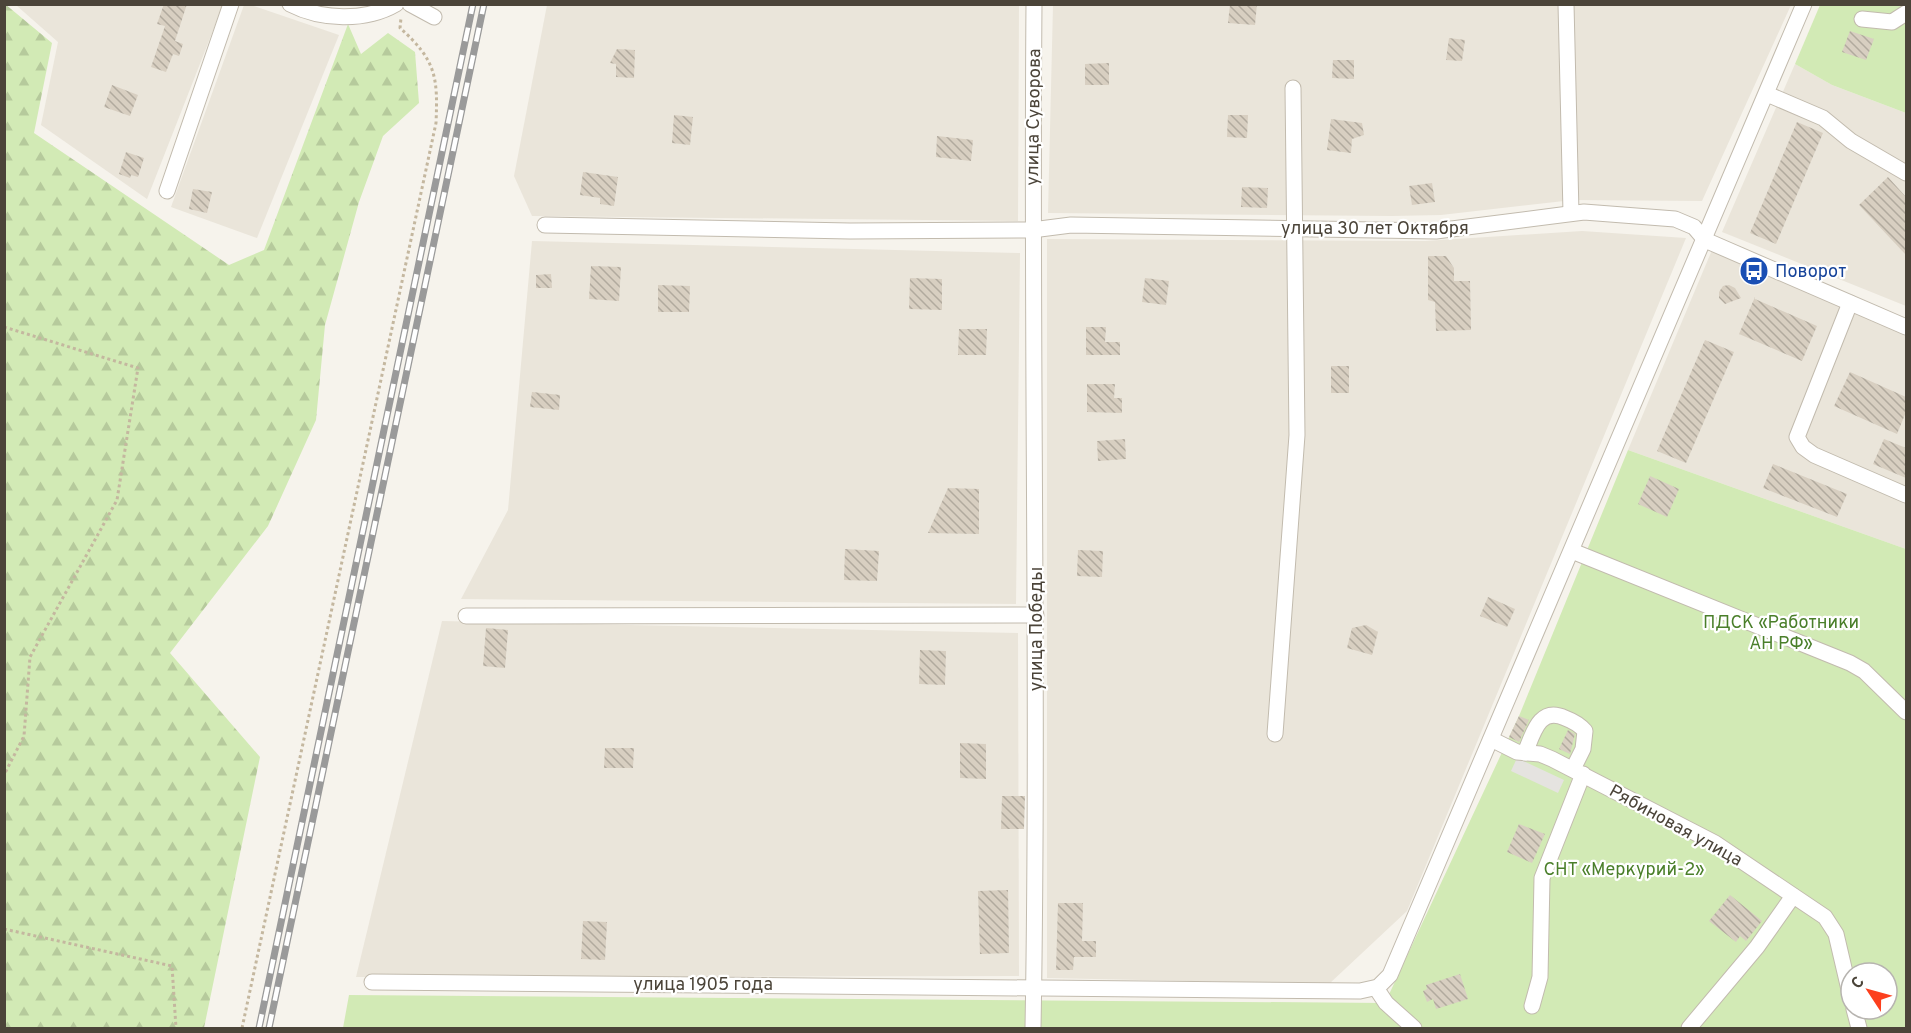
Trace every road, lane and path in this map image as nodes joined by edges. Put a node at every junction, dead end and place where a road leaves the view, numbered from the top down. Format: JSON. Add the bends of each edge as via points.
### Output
{"nodes":[{"id":1,"x":231,"y":4,"type":"edge"},
{"id":2,"x":290,"y":4,"type":"edge"},
{"id":3,"x":1034,"y":4,"type":"edge"},
{"id":4,"x":1566,"y":4,"type":"edge"},
{"id":5,"x":1804,"y":4,"type":"edge"},
{"id":6,"x":402,"y":8,"type":"edge"},
{"id":7,"x":1906,"y":13,"type":"edge"},
{"id":8,"x":434,"y":17,"type":"dead end"},
{"id":9,"x":1862,"y":19,"type":"dead end"},
{"id":10,"x":1293,"y":88,"type":"dead end"},
{"id":11,"x":1767,"y":94,"type":"junction"},
{"id":12,"x":1906,"y":173,"type":"edge"},
{"id":13,"x":167,"y":191,"type":"dead end"},
{"id":14,"x":1571,"y":213,"type":"junction"},
{"id":15,"x":545,"y":225,"type":"dead end"},
{"id":16,"x":1032,"y":230,"type":"junction"},
{"id":17,"x":1295,"y":230,"type":"junction"},
{"id":18,"x":1705,"y":240,"type":"junction"},
{"id":19,"x":1850,"y":303,"type":"junction"},
{"id":20,"x":4,"y":327,"type":"edge"},
{"id":21,"x":1906,"y":327,"type":"edge"},
{"id":22,"x":1906,"y":495,"type":"edge"},
{"id":23,"x":1572,"y":551,"type":"junction"},
{"id":24,"x":1036,"y":615,"type":"junction"},
{"id":25,"x":466,"y":616,"type":"dead end"},
{"id":26,"x":1906,"y":712,"type":"edge"},
{"id":27,"x":1275,"y":734,"type":"dead end"},
{"id":28,"x":1491,"y":739,"type":"junction"},
{"id":29,"x":1525,"y":753,"type":"junction"},
{"id":30,"x":1578,"y":772,"type":"junction"},
{"id":31,"x":4,"y":775,"type":"edge"},
{"id":32,"x":1793,"y":896,"type":"junction"},
{"id":33,"x":4,"y":929,"type":"edge"},
{"id":34,"x":1842,"y":961,"type":"edge"},
{"id":35,"x":372,"y":982,"type":"dead end"},
{"id":36,"x":1034,"y":986,"type":"junction"},
{"id":37,"x":1376,"y":988,"type":"junction"},
{"id":38,"x":1532,"y":1006,"type":"dead end"},
{"id":39,"x":176,"y":1029,"type":"edge"},
{"id":40,"x":242,"y":1029,"type":"edge"},
{"id":41,"x":1034,"y":1029,"type":"edge"},
{"id":42,"x":1414,"y":1029,"type":"edge"},
{"id":43,"x":1689,"y":1029,"type":"edge"}],
"edges":[{"from":1,"to":13,"type":"street"},
{"from":2,"to":6,"type":"street","via":[[318,15],[342,16]]},
{"from":3,"to":16,"type":"street","name":"улица Суворова"},
{"from":4,"to":14,"type":"street"},
{"from":5,"to":11,"type":"street"},
{"from":6,"to":8,"type":"street"},
{"from":6,"to":40,"type":"path","via":[[400,28],[421,47],[438,85],[436,123]]},
{"from":7,"to":9,"type":"street","via":[[1892,22]]},
{"from":10,"to":17,"type":"street"},
{"from":11,"to":12,"type":"street","via":[[1823,118],[1851,141]]},
{"from":11,"to":18,"type":"street"},
{"from":14,"to":17,"type":"street","name":"улица 30 лет Октября","via":[[1453,231]]},
{"from":14,"to":18,"type":"street","name":"улица 30 лет Октября","via":[[1675,219],[1694,227]]},
{"from":15,"to":16,"type":"street","name":"улица 30 лет Октября"},
{"from":16,"to":17,"type":"street","name":"улица 30 лет Октября","via":[[1071,225]]},
{"from":16,"to":24,"type":"street","name":"улица Победы"},
{"from":17,"to":27,"type":"street","via":[[1297,435]]},
{"from":18,"to":19,"type":"street","name":"улица 30 лет Октября"},
{"from":18,"to":23,"type":"street"},
{"from":19,"to":21,"type":"street","name":"улица 30 лет Октября"},
{"from":19,"to":22,"type":"street","via":[[1797,437],[1814,455]]},
{"from":20,"to":31,"type":"path","via":[[138,369],[117,500],[30,657],[24,736]]},
{"from":23,"to":26,"type":"street","via":[[1850,663],[1864,671]]},
{"from":23,"to":28,"type":"street"},
{"from":24,"to":25,"type":"street"},
{"from":24,"to":36,"type":"street","name":"улица Победы"},
{"from":28,"to":29,"type":"street","name":"Рябиновая улица"},
{"from":28,"to":37,"type":"street","via":[[1390,975]]},
{"from":29,"to":30,"type":"street","name":"Рябиновая улица","via":[[1540,754]]},
{"from":29,"to":30,"type":"street","via":[[1539,722],[1546,714],[1554,713],[1579,724],[1585,731]]},
{"from":30,"to":32,"type":"street","name":"Рябиновая улица","via":[[1715,843]]},
{"from":30,"to":38,"type":"street","via":[[1542,878],[1540,976]]},
{"from":32,"to":34,"type":"street","name":"Рябиновая улица","via":[[1832,924]]},
{"from":32,"to":43,"type":"street","via":[[1757,947]]},
{"from":33,"to":39,"type":"path","via":[[172,966]]},
{"from":35,"to":36,"type":"street","name":"улица 1905 года"},
{"from":36,"to":37,"type":"street","name":"улица 1905 года","via":[[1353,991]]},
{"from":36,"to":41,"type":"street","name":"улица Победы"},
{"from":37,"to":42,"type":"street","via":[[1386,1004]]}]}
